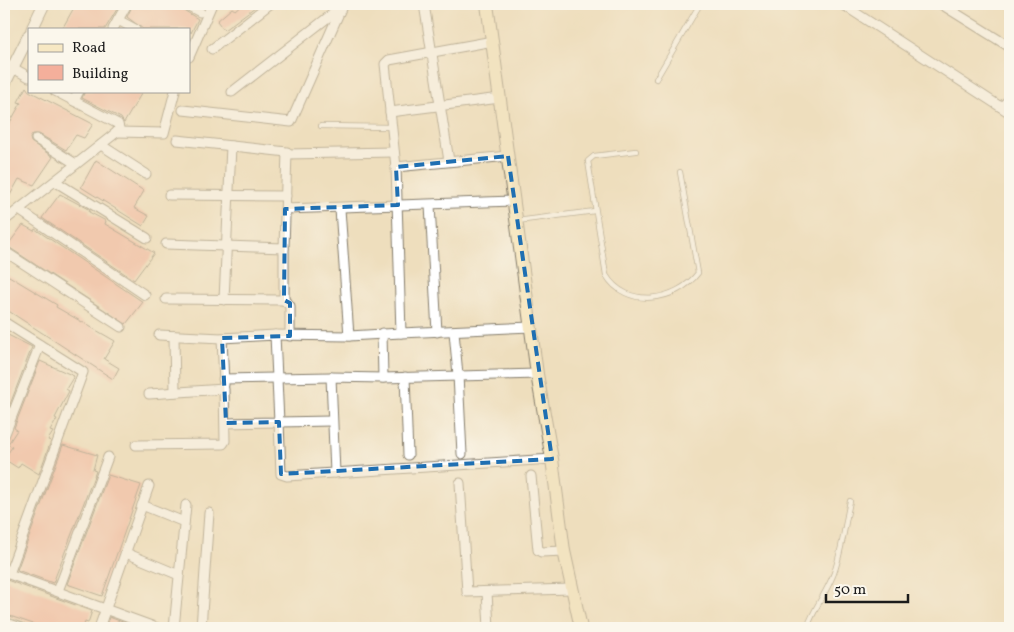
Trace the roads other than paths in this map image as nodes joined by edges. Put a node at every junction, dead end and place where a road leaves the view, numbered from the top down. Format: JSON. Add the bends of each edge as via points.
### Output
{"nodes":[{"id":1,"x":44,"y":4,"type":"edge"},
{"id":2,"x":127,"y":4,"type":"edge"},
{"id":3,"x":185,"y":4,"type":"edge"},
{"id":4,"x":212,"y":4,"type":"edge"},
{"id":5,"x":270,"y":4,"type":"edge"},
{"id":6,"x":424,"y":4,"type":"edge"},
{"id":7,"x":488,"y":4,"type":"edge"},
{"id":8,"x":700,"y":4,"type":"edge"},
{"id":9,"x":842,"y":4,"type":"edge"},
{"id":10,"x":941,"y":4,"type":"edge"},
{"id":11,"x":343,"y":5,"type":"edge"},
{"id":12,"x":200,"y":12,"type":"dead end"},
{"id":13,"x":118,"y":20,"type":"junction"},
{"id":14,"x":32,"y":28,"type":"edge"},
{"id":15,"x":114,"y":28,"type":"edge"},
{"id":16,"x":132,"y":28,"type":"edge"},
{"id":17,"x":28,"y":37,"type":"edge"},
{"id":18,"x":492,"y":41,"type":"junction"},
{"id":19,"x":1010,"y":48,"type":"edge"},
{"id":20,"x":212,"y":49,"type":"dead end"},
{"id":21,"x":432,"y":52,"type":"junction"},
{"id":22,"x":190,"y":55,"type":"edge"},
{"id":23,"x":12,"y":68,"type":"junction"},
{"id":24,"x":28,"y":76,"type":"edge"},
{"id":25,"x":656,"y":79,"type":"dead end"},
{"id":26,"x":4,"y":85,"type":"edge"},
{"id":27,"x":57,"y":92,"type":"edge"},
{"id":28,"x":79,"y":92,"type":"edge"},
{"id":29,"x":175,"y":92,"type":"edge"},
{"id":30,"x":232,"y":92,"type":"dead end"},
{"id":31,"x":500,"y":98,"type":"junction"},
{"id":32,"x":1010,"y":99,"type":"edge"},
{"id":33,"x":74,"y":102,"type":"junction"},
{"id":34,"x":441,"y":106,"type":"junction"},
{"id":35,"x":1001,"y":107,"type":"junction"},
{"id":36,"x":183,"y":110,"type":"dead end"},
{"id":37,"x":390,"y":112,"type":"junction"},
{"id":38,"x":1010,"y":113,"type":"edge"},
{"id":39,"x":321,"y":126,"type":"dead end"},
{"id":40,"x":391,"y":127,"type":"junction"},
{"id":41,"x":117,"y":132,"type":"junction"},
{"id":42,"x":36,"y":139,"type":"dead end"},
{"id":43,"x":177,"y":140,"type":"dead end"},
{"id":44,"x":101,"y":145,"type":"junction"},
{"id":45,"x":231,"y":146,"type":"junction"},
{"id":46,"x":636,"y":151,"type":"dead end"},
{"id":47,"x":394,"y":152,"type":"junction"},
{"id":48,"x":287,"y":154,"type":"junction"},
{"id":49,"x":508,"y":156,"type":"junction"},
{"id":50,"x":449,"y":162,"type":"junction"},
{"id":51,"x":76,"y":164,"type":"junction"},
{"id":52,"x":396,"y":167,"type":"junction"},
{"id":53,"x":680,"y":172,"type":"dead end"},
{"id":54,"x":146,"y":174,"type":"dead end"},
{"id":55,"x":56,"y":182,"type":"junction"},
{"id":56,"x":170,"y":195,"type":"dead end"},
{"id":57,"x":228,"y":195,"type":"junction"},
{"id":58,"x":286,"y":196,"type":"junction"},
{"id":59,"x":513,"y":201,"type":"junction"},
{"id":60,"x":398,"y":205,"type":"junction"},
{"id":61,"x":430,"y":205,"type":"junction"},
{"id":62,"x":340,"y":208,"type":"junction"},
{"id":63,"x":285,"y":209,"type":"junction"},
{"id":64,"x":19,"y":210,"type":"junction"},
{"id":65,"x":594,"y":211,"type":"junction"},
{"id":66,"x":4,"y":221,"type":"edge"},
{"id":67,"x":517,"y":221,"type":"junction"},
{"id":68,"x":147,"y":238,"type":"dead end"},
{"id":69,"x":166,"y":244,"type":"dead end"},
{"id":70,"x":226,"y":246,"type":"junction"},
{"id":71,"x":284,"y":248,"type":"junction"},
{"id":72,"x":4,"y":251,"type":"edge"},
{"id":73,"x":145,"y":295,"type":"dead end"},
{"id":74,"x":166,"y":298,"type":"dead end"},
{"id":75,"x":224,"y":300,"type":"junction"},
{"id":76,"x":284,"y":300,"type":"junction"},
{"id":77,"x":4,"y":322,"type":"edge"},
{"id":78,"x":121,"y":327,"type":"dead end"},
{"id":79,"x":531,"y":328,"type":"junction"},
{"id":80,"x":437,"y":332,"type":"junction"},
{"id":81,"x":454,"y":332,"type":"junction"},
{"id":82,"x":382,"y":333,"type":"junction"},
{"id":83,"x":401,"y":333,"type":"junction"},
{"id":84,"x":159,"y":335,"type":"dead end"},
{"id":85,"x":275,"y":335,"type":"junction"},
{"id":86,"x":174,"y":336,"type":"junction"},
{"id":87,"x":290,"y":336,"type":"junction"},
{"id":88,"x":349,"y":336,"type":"junction"},
{"id":89,"x":222,"y":338,"type":"junction"},
{"id":90,"x":40,"y":345,"type":"junction"},
{"id":91,"x":537,"y":374,"type":"junction"},
{"id":92,"x":458,"y":375,"type":"junction"},
{"id":93,"x":406,"y":376,"type":"junction"},
{"id":94,"x":331,"y":377,"type":"junction"},
{"id":95,"x":383,"y":378,"type":"junction"},
{"id":96,"x":224,"y":379,"type":"junction"},
{"id":97,"x":276,"y":379,"type":"junction"},
{"id":98,"x":224,"y":389,"type":"junction"},
{"id":99,"x":176,"y":392,"type":"junction"},
{"id":100,"x":149,"y":394,"type":"dead end"},
{"id":101,"x":331,"y":421,"type":"junction"},
{"id":102,"x":279,"y":422,"type":"junction"},
{"id":103,"x":226,"y":423,"type":"junction"},
{"id":104,"x":4,"y":436,"type":"edge"},
{"id":105,"x":136,"y":445,"type":"dead end"},
{"id":106,"x":462,"y":454,"type":"dead end"},
{"id":107,"x":408,"y":455,"type":"dead end"},
{"id":108,"x":108,"y":457,"type":"dead end"},
{"id":109,"x":552,"y":459,"type":"junction"},
{"id":110,"x":335,"y":473,"type":"junction"},
{"id":111,"x":531,"y":476,"type":"dead end"},
{"id":112,"x":460,"y":484,"type":"dead end"},
{"id":113,"x":149,"y":486,"type":"dead end"},
{"id":114,"x":850,"y":501,"type":"dead end"},
{"id":115,"x":142,"y":505,"type":"junction"},
{"id":116,"x":186,"y":505,"type":"dead end"},
{"id":117,"x":209,"y":513,"type":"dead end"},
{"id":118,"x":184,"y":522,"type":"junction"},
{"id":119,"x":564,"y":551,"type":"junction"},
{"id":120,"x":126,"y":553,"type":"junction"},
{"id":121,"x":6,"y":573,"type":"edge"},
{"id":122,"x":179,"y":575,"type":"junction"},
{"id":123,"x":571,"y":589,"type":"junction"},
{"id":124,"x":58,"y":591,"type":"junction"},
{"id":125,"x":487,"y":592,"type":"junction"},
{"id":126,"x":106,"y":608,"type":"junction"},
{"id":127,"x":4,"y":622,"type":"edge"},
{"id":128,"x":20,"y":628,"type":"edge"},
{"id":129,"x":99,"y":628,"type":"edge"},
{"id":130,"x":154,"y":628,"type":"edge"},
{"id":131,"x":174,"y":628,"type":"edge"},
{"id":132,"x":201,"y":628,"type":"edge"},
{"id":133,"x":489,"y":628,"type":"edge"},
{"id":134,"x":581,"y":628,"type":"edge"},
{"id":135,"x":807,"y":628,"type":"edge"}],
"edges":[{"from":1,"to":14,"type":"street"},
{"from":2,"to":13,"type":"street"},
{"from":3,"to":12,"type":"street"},
{"from":4,"to":22,"type":"street"},
{"from":5,"to":20,"type":"street"},
{"from":6,"to":21,"type":"street"},
{"from":7,"to":18,"type":"main road"},
{"from":8,"to":25,"type":"lane"},
{"from":9,"to":35,"type":"street"},
{"from":10,"to":19,"type":"street"},
{"from":11,"to":30,"type":"street"},
{"from":11,"to":36,"type":"street","via":[[291,122]]},
{"from":13,"to":15,"type":"street"},
{"from":13,"to":16,"type":"street"},
{"from":17,"to":23,"type":"street"},
{"from":18,"to":21,"type":"street"},
{"from":18,"to":31,"type":"main road"},
{"from":21,"to":34,"type":"street"},
{"from":21,"to":37,"type":"street","via":[[386,61]]},
{"from":23,"to":24,"type":"street"},
{"from":23,"to":26,"type":"street"},
{"from":27,"to":33,"type":"street"},
{"from":28,"to":33,"type":"street"},
{"from":29,"to":41,"type":"street","via":[[164,133]]},
{"from":31,"to":34,"type":"street"},
{"from":31,"to":49,"type":"main road"},
{"from":32,"to":35,"type":"street"},
{"from":33,"to":41,"type":"street","via":[[118,124]]},
{"from":34,"to":37,"type":"street"},
{"from":34,"to":50,"type":"street"},
{"from":35,"to":38,"type":"street"},
{"from":37,"to":40,"type":"street"},
{"from":39,"to":40,"type":"lane"},
{"from":40,"to":47,"type":"street"},
{"from":41,"to":44,"type":"street"},
{"from":42,"to":51,"type":"street"},
{"from":43,"to":45,"type":"street"},
{"from":44,"to":51,"type":"street"},
{"from":44,"to":54,"type":"street"},
{"from":45,"to":48,"type":"street","via":[[285,151]]},
{"from":45,"to":57,"type":"street"},
{"from":46,"to":65,"type":"lane","via":[[590,158]]},
{"from":47,"to":48,"type":"street"},
{"from":47,"to":52,"type":"street"},
{"from":48,"to":58,"type":"street"},
{"from":49,"to":50,"type":"street"},
{"from":49,"to":59,"type":"main road"},
{"from":50,"to":52,"type":"street"},
{"from":51,"to":55,"type":"street"},
{"from":52,"to":60,"type":"street"},
{"from":53,"to":65,"type":"lane","via":[[699,270],[666,296],[643,299],[611,284],[606,274]]},
{"from":55,"to":64,"type":"street"},
{"from":55,"to":68,"type":"street"},
{"from":56,"to":57,"type":"street"},
{"from":57,"to":58,"type":"street"},
{"from":57,"to":70,"type":"street"},
{"from":58,"to":63,"type":"street"},
{"from":59,"to":61,"type":"street"},
{"from":59,"to":67,"type":"main road"},
{"from":60,"to":61,"type":"street"},
{"from":60,"to":62,"type":"street"},
{"from":60,"to":83,"type":"street"},
{"from":61,"to":80,"type":"street"},
{"from":62,"to":63,"type":"street"},
{"from":62,"to":88,"type":"street"},
{"from":63,"to":71,"type":"street"},
{"from":64,"to":66,"type":"street"},
{"from":64,"to":73,"type":"street"},
{"from":65,"to":67,"type":"lane"},
{"from":67,"to":79,"type":"main road"},
{"from":69,"to":70,"type":"street"},
{"from":70,"to":71,"type":"street"},
{"from":70,"to":75,"type":"street"},
{"from":71,"to":76,"type":"street"},
{"from":72,"to":78,"type":"street"},
{"from":74,"to":75,"type":"street"},
{"from":75,"to":76,"type":"street"},
{"from":76,"to":87,"type":"street","via":[[290,306]]},
{"from":77,"to":90,"type":"street"},
{"from":79,"to":81,"type":"street"},
{"from":79,"to":91,"type":"main road"},
{"from":80,"to":81,"type":"street"},
{"from":80,"to":83,"type":"street"},
{"from":81,"to":92,"type":"street"},
{"from":82,"to":83,"type":"street"},
{"from":82,"to":88,"type":"street"},
{"from":82,"to":95,"type":"street"},
{"from":84,"to":86,"type":"street"},
{"from":85,"to":87,"type":"street"},
{"from":85,"to":89,"type":"street"},
{"from":85,"to":97,"type":"street"},
{"from":86,"to":89,"type":"street"},
{"from":86,"to":99,"type":"street"},
{"from":87,"to":88,"type":"street"},
{"from":89,"to":96,"type":"street"},
{"from":90,"to":104,"type":"street"},
{"from":90,"to":121,"type":"street","via":[[83,374]]},
{"from":91,"to":92,"type":"street"},
{"from":91,"to":109,"type":"main road"},
{"from":92,"to":93,"type":"street"},
{"from":92,"to":106,"type":"street"},
{"from":93,"to":95,"type":"street"},
{"from":93,"to":107,"type":"street"},
{"from":94,"to":95,"type":"street"},
{"from":94,"to":97,"type":"street"},
{"from":94,"to":101,"type":"street"},
{"from":96,"to":97,"type":"street"},
{"from":96,"to":98,"type":"street"},
{"from":97,"to":102,"type":"street"},
{"from":98,"to":99,"type":"street"},
{"from":98,"to":103,"type":"street"},
{"from":99,"to":100,"type":"street"},
{"from":101,"to":102,"type":"street"},
{"from":101,"to":110,"type":"street"},
{"from":102,"to":103,"type":"street"},
{"from":102,"to":110,"type":"street","via":[[281,474]]},
{"from":103,"to":105,"type":"street","via":[[223,444]]},
{"from":108,"to":124,"type":"street"},
{"from":109,"to":110,"type":"street"},
{"from":109,"to":119,"type":"main road"},
{"from":111,"to":119,"type":"street","via":[[538,550]]},
{"from":112,"to":125,"type":"street","via":[[466,590]]},
{"from":113,"to":115,"type":"street"},
{"from":114,"to":135,"type":"lane","via":[[835,570]]},
{"from":115,"to":118,"type":"street"},
{"from":115,"to":120,"type":"street"},
{"from":116,"to":118,"type":"street"},
{"from":117,"to":132,"type":"street"},
{"from":118,"to":122,"type":"street"},
{"from":119,"to":123,"type":"main road"},
{"from":120,"to":122,"type":"street"},
{"from":120,"to":126,"type":"street"},
{"from":121,"to":124,"type":"street"},
{"from":122,"to":131,"type":"street"},
{"from":123,"to":125,"type":"street"},
{"from":123,"to":134,"type":"main road"},
{"from":124,"to":126,"type":"street"},
{"from":125,"to":133,"type":"street"},
{"from":126,"to":129,"type":"street"},
{"from":126,"to":130,"type":"street"},
{"from":127,"to":128,"type":"street"}]}
